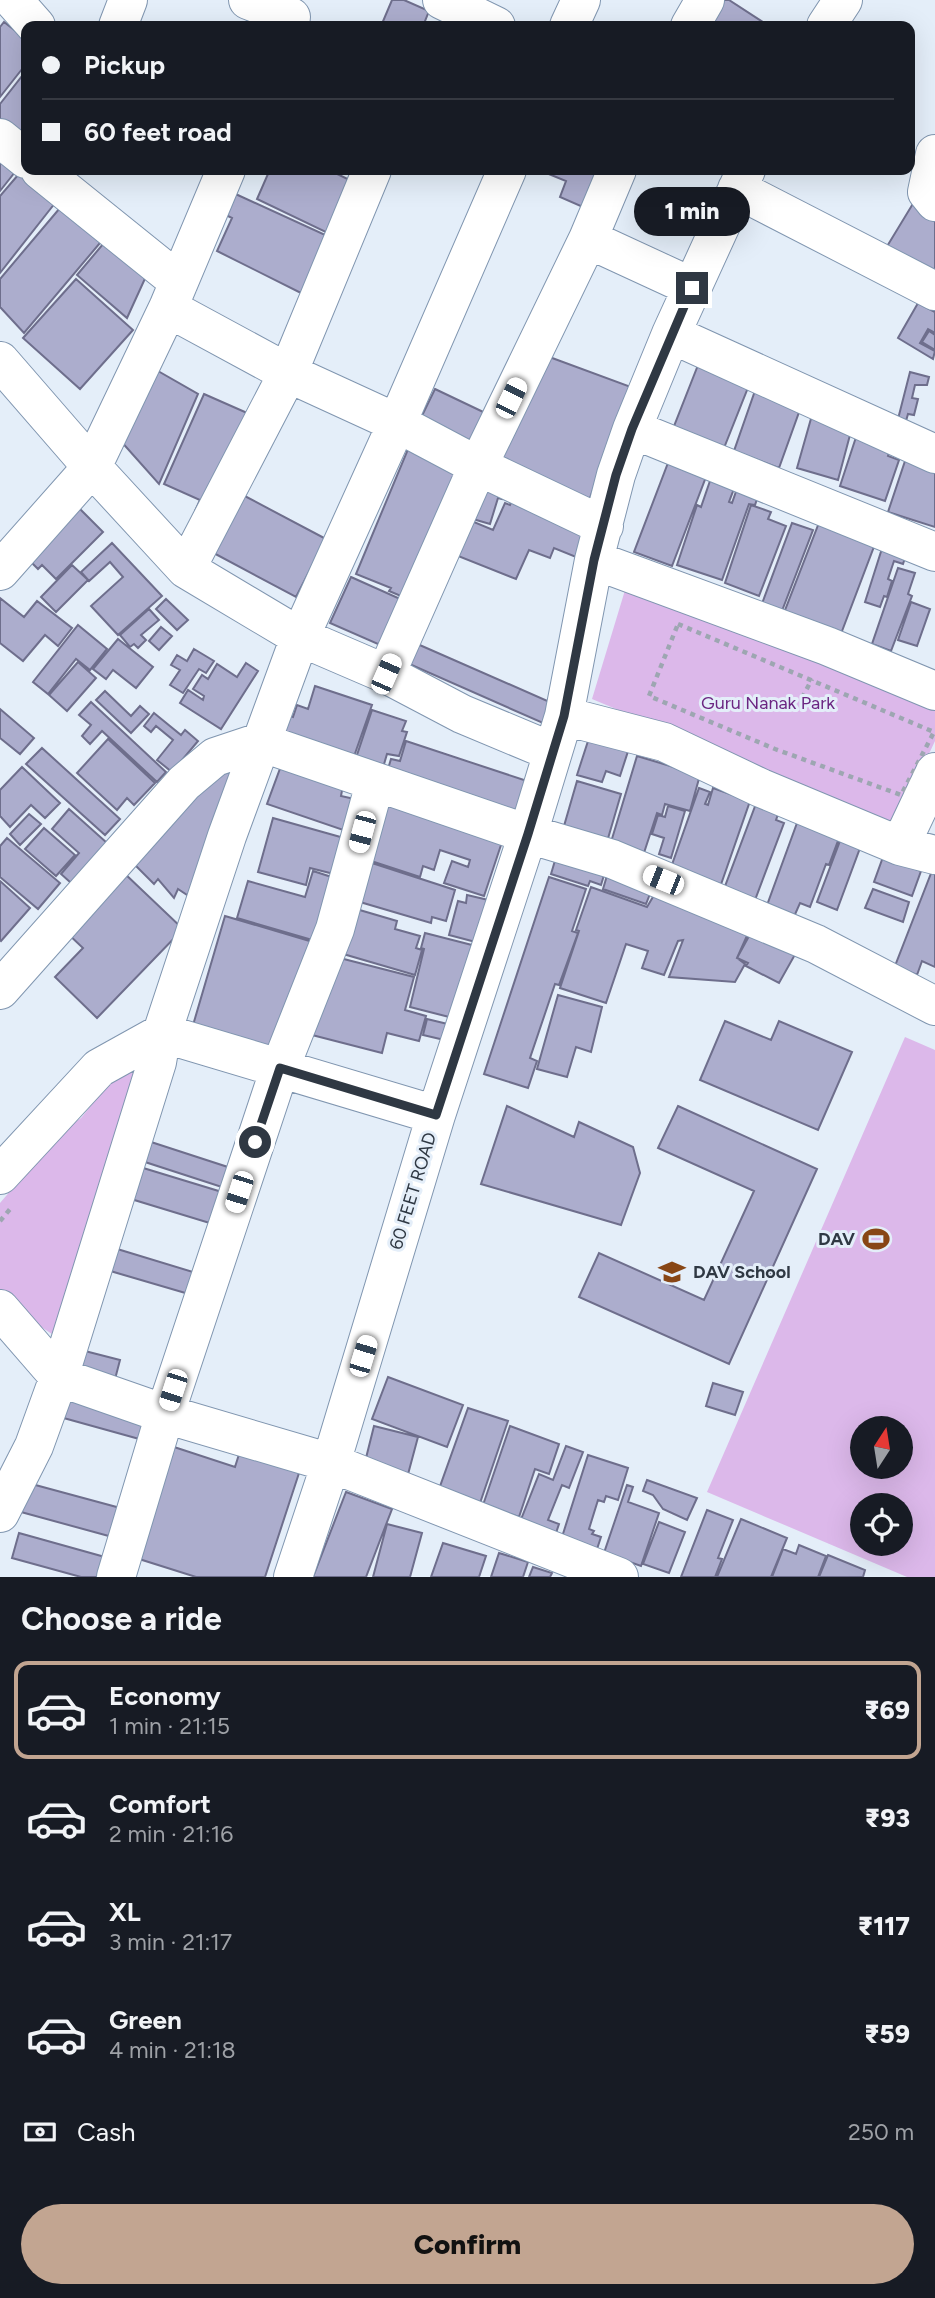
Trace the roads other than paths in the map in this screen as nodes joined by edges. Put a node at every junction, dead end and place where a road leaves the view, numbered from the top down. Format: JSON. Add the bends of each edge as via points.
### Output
{"nodes":[{"id":1,"x":13,"y":0,"type":"edge"},
{"id":2,"x":128,"y":0,"type":"edge"},
{"id":3,"x":248,"y":0,"type":"edge"},
{"id":4,"x":441,"y":0,"type":"edge"},
{"id":5,"x":581,"y":0,"type":"edge"},
{"id":6,"x":705,"y":0,"type":"edge"},
{"id":7,"x":843,"y":0,"type":"edge"},
{"id":8,"x":292,"y":14,"type":"edge"},
{"id":9,"x":32,"y":21,"type":"edge"},
{"id":10,"x":120,"y":21,"type":"edge"},
{"id":11,"x":432,"y":21,"type":"edge"},
{"id":12,"x":485,"y":21,"type":"edge"},
{"id":13,"x":571,"y":21,"type":"edge"},
{"id":14,"x":693,"y":21,"type":"edge"},
{"id":15,"x":830,"y":21,"type":"edge"},
{"id":16,"x":0,"y":138,"type":"edge"},
{"id":17,"x":21,"y":153,"type":"edge"},
{"id":18,"x":935,"y":153,"type":"edge"},
{"id":19,"x":49,"y":175,"type":"edge"},
{"id":20,"x":224,"y":175,"type":"edge"},
{"id":21,"x":370,"y":175,"type":"edge"},
{"id":22,"x":505,"y":175,"type":"edge"},
{"id":23,"x":615,"y":175,"type":"edge"},
{"id":24,"x":742,"y":179,"type":"edge"},
{"id":25,"x":935,"y":202,"type":"edge"},
{"id":26,"x":588,"y":239,"type":"junction"},
{"id":27,"x":692,"y":288,"type":"junction"},
{"id":28,"x":935,"y":291,"type":"edge"},
{"id":29,"x":174,"y":295,"type":"junction"},
{"id":30,"x":671,"y":334,"type":"junction"},
{"id":31,"x":0,"y":361,"type":"edge"},
{"id":32,"x":289,"y":373,"type":"junction"},
{"id":33,"x":397,"y":423,"type":"junction"},
{"id":34,"x":632,"y":429,"type":"junction"},
{"id":35,"x":935,"y":454,"type":"edge"},
{"id":36,"x":478,"y":466,"type":"junction"},
{"id":37,"x":92,"y":467,"type":"junction"},
{"id":38,"x":599,"y":543,"type":"junction"},
{"id":39,"x":935,"y":552,"type":"edge"},
{"id":40,"x":186,"y":569,"type":"junction"},
{"id":41,"x":0,"y":571,"type":"edge"},
{"id":42,"x":300,"y":637,"type":"junction"},
{"id":43,"x":386,"y":674,"type":"junction"},
{"id":44,"x":935,"y":691,"type":"edge"},
{"id":45,"x":564,"y":716,"type":"junction"},
{"id":46,"x":260,"y":742,"type":"junction"},
{"id":47,"x":553,"y":752,"type":"junction"},
{"id":48,"x":935,"y":772,"type":"edge"},
{"id":49,"x":375,"y":783,"type":"junction"},
{"id":50,"x":528,"y":834,"type":"junction"},
{"id":51,"x":918,"y":850,"type":"edge"},
{"id":52,"x":0,"y":990,"type":"edge"},
{"id":53,"x":935,"y":1006,"type":"edge"},
{"id":54,"x":162,"y":1033,"type":"junction"},
{"id":55,"x":280,"y":1068,"type":"junction"},
{"id":56,"x":436,"y":1115,"type":"junction"},
{"id":57,"x":0,"y":1175,"type":"edge"},
{"id":58,"x":0,"y":1309,"type":"edge"},
{"id":59,"x":59,"y":1377,"type":"junction"},
{"id":60,"x":165,"y":1415,"type":"junction"},
{"id":61,"x":331,"y":1463,"type":"junction"},
{"id":62,"x":0,"y":1513,"type":"edge"},
{"id":63,"x":116,"y":1577,"type":"edge"},
{"id":64,"x":293,"y":1577,"type":"edge"},
{"id":65,"x":619,"y":1577,"type":"edge"}],
"edges":[{"from":1,"to":9,"type":"street"},
{"from":2,"to":10,"type":"street"},
{"from":3,"to":8,"type":"street"},
{"from":4,"to":11,"type":"street"},
{"from":4,"to":12,"type":"street"},
{"from":5,"to":13,"type":"street"},
{"from":6,"to":14,"type":"street"},
{"from":7,"to":15,"type":"street"},
{"from":16,"to":17,"type":"street"},
{"from":18,"to":25,"type":"street","via":[[927,192]]},
{"from":19,"to":29,"type":"street"},
{"from":20,"to":29,"type":"street"},
{"from":21,"to":32,"type":"street"},
{"from":22,"to":33,"type":"street"},
{"from":23,"to":26,"type":"street"},
{"from":24,"to":27,"type":"street","name":"60 FEET ROAD"},
{"from":24,"to":28,"type":"street"},
{"from":26,"to":27,"type":"street"},
{"from":26,"to":36,"type":"street"},
{"from":27,"to":30,"type":"street","name":"60 FEET ROAD"},
{"from":29,"to":32,"type":"street"},
{"from":29,"to":37,"type":"street"},
{"from":30,"to":34,"type":"street","name":"60 FEET ROAD"},
{"from":30,"to":35,"type":"street"},
{"from":31,"to":37,"type":"street"},
{"from":32,"to":33,"type":"street"},
{"from":32,"to":40,"type":"street"},
{"from":33,"to":36,"type":"street"},
{"from":33,"to":42,"type":"street"},
{"from":34,"to":38,"type":"street","name":"60 FEET ROAD"},
{"from":34,"to":39,"type":"street"},
{"from":36,"to":38,"type":"street"},
{"from":36,"to":43,"type":"street"},
{"from":37,"to":40,"type":"street"},
{"from":37,"to":41,"type":"street"},
{"from":38,"to":44,"type":"street"},
{"from":38,"to":45,"type":"street","name":"60 FEET ROAD"},
{"from":40,"to":42,"type":"street"},
{"from":42,"to":43,"type":"street"},
{"from":42,"to":46,"type":"street"},
{"from":43,"to":47,"type":"street","via":[[462,714]]},
{"from":45,"to":47,"type":"street","name":"60 FEET ROAD"},
{"from":45,"to":51,"type":"street","via":[[664,742],[761,788]]},
{"from":46,"to":49,"type":"street"},
{"from":46,"to":52,"type":"street","via":[[215,757],[184,783]]},
{"from":46,"to":54,"type":"street"},
{"from":47,"to":50,"type":"street","name":"60 FEET ROAD"},
{"from":48,"to":51,"type":"street"},
{"from":49,"to":50,"type":"street"},
{"from":49,"to":55,"type":"street","via":[[335,929]]},
{"from":50,"to":53,"type":"street","via":[[612,859],[816,944]]},
{"from":50,"to":56,"type":"street","name":"60 FEET ROAD"},
{"from":54,"to":55,"type":"street"},
{"from":54,"to":57,"type":"street","via":[[99,1068]]},
{"from":54,"to":59,"type":"street"},
{"from":55,"to":56,"type":"street"},
{"from":55,"to":60,"type":"street"},
{"from":56,"to":61,"type":"street","name":"60 FEET ROAD"},
{"from":58,"to":59,"type":"street"},
{"from":59,"to":60,"type":"street"},
{"from":59,"to":62,"type":"street","via":[[34,1446]]},
{"from":60,"to":61,"type":"street"},
{"from":60,"to":63,"type":"street"},
{"from":61,"to":64,"type":"street","name":"60 FEET ROAD"},
{"from":61,"to":65,"type":"street"}]}
